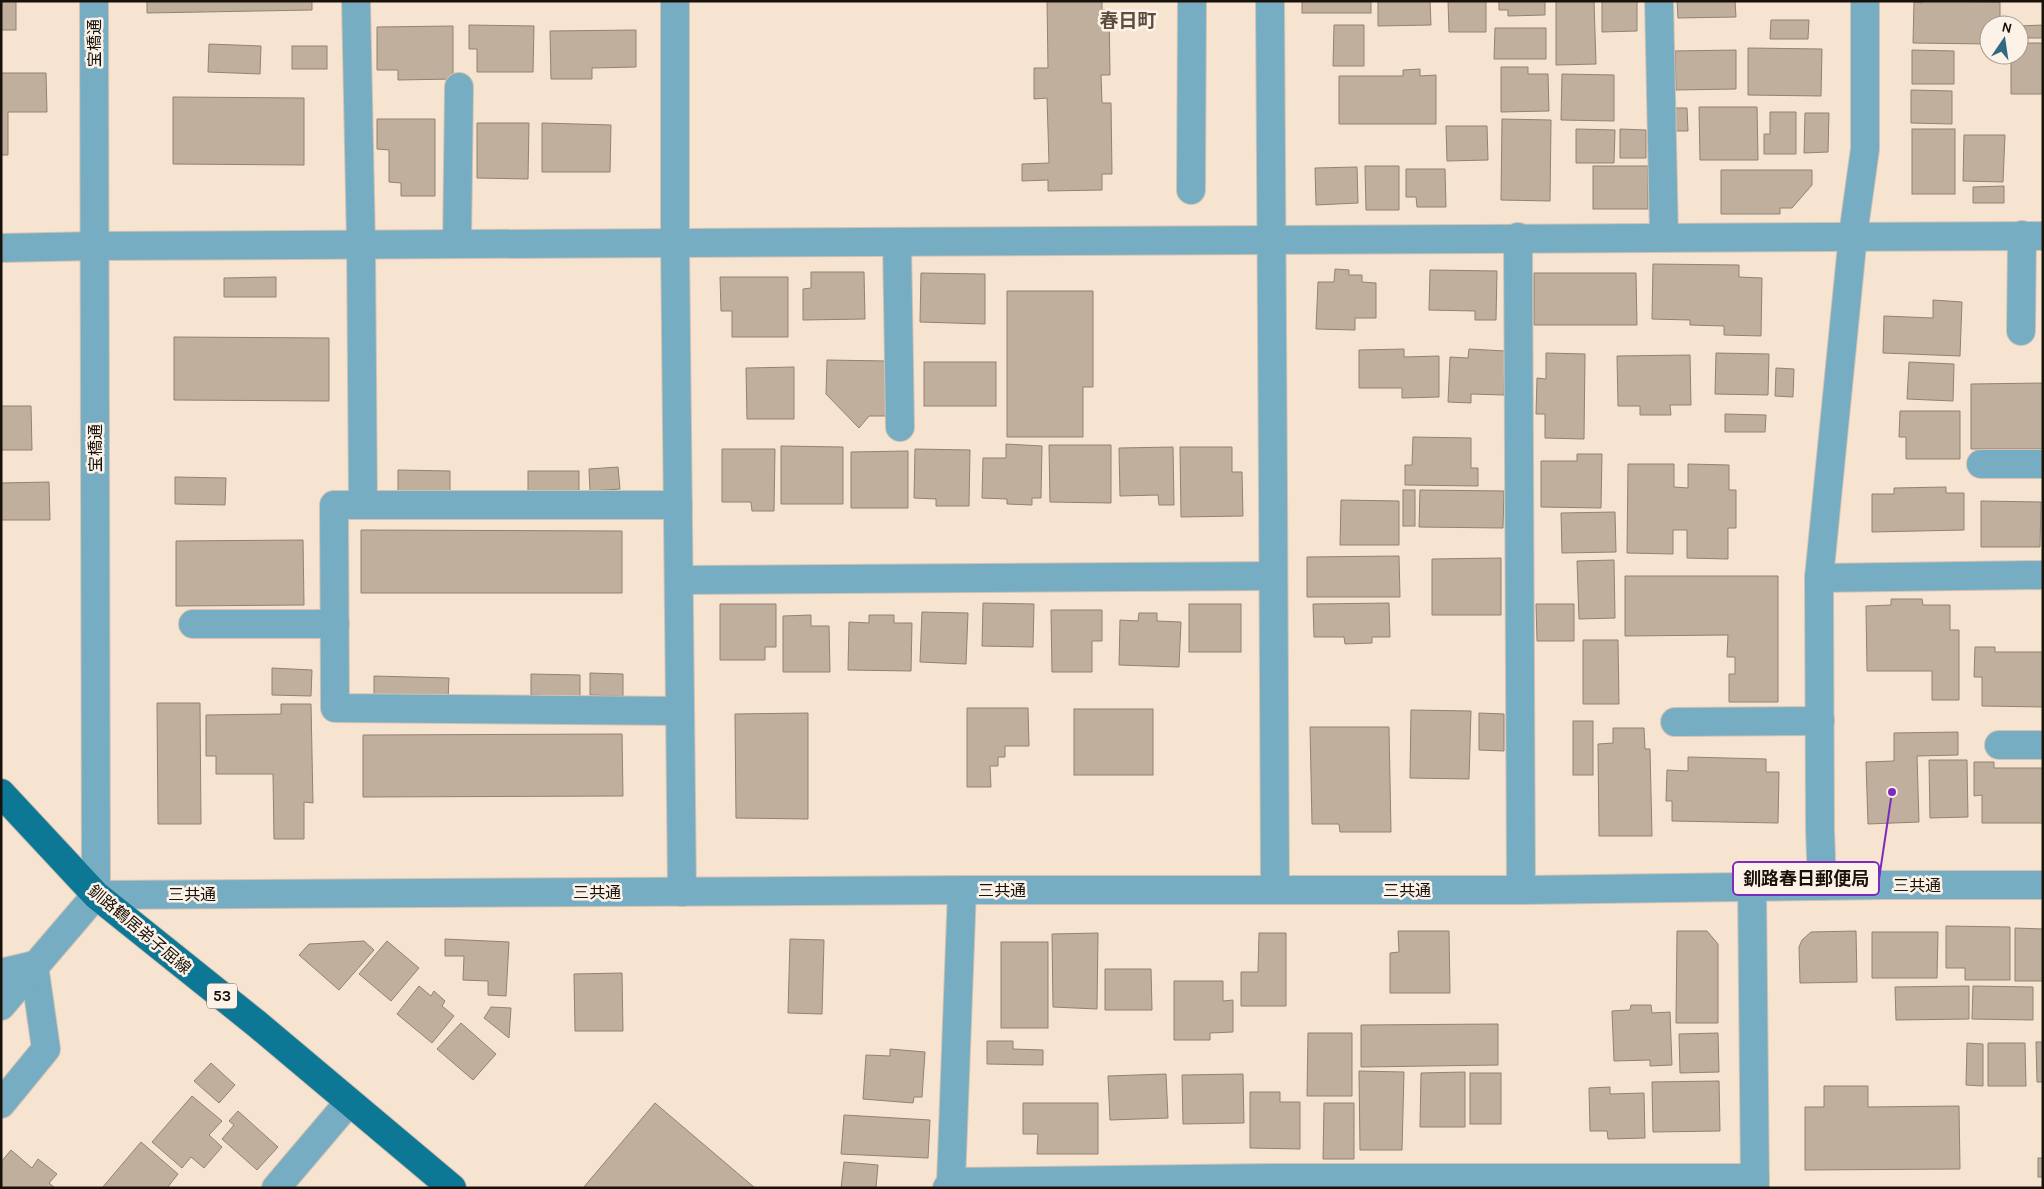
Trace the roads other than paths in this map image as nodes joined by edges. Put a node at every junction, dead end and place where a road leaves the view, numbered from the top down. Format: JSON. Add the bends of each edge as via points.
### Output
{"nodes":[{"id":1,"x":94,"y":1,"type":"edge"},
{"id":2,"x":356,"y":1,"type":"edge"},
{"id":3,"x":675,"y":1,"type":"edge"},
{"id":4,"x":1192,"y":1,"type":"edge"},
{"id":5,"x":1270,"y":1,"type":"edge"},
{"id":6,"x":1659,"y":1,"type":"edge"},
{"id":7,"x":1864,"y":1,"type":"edge"},
{"id":8,"x":459,"y":87,"type":"dead end"},
{"id":9,"x":1191,"y":190,"type":"dead end"},
{"id":10,"x":1853,"y":235,"type":"junction"},
{"id":11,"x":2032,"y":235,"type":"edge"},
{"id":12,"x":1664,"y":236,"type":"junction"},
{"id":13,"x":1518,"y":237,"type":"junction"},
{"id":14,"x":1273,"y":238,"type":"junction"},
{"id":15,"x":897,"y":242,"type":"junction"},
{"id":16,"x":361,"y":244,"type":"junction"},
{"id":17,"x":456,"y":244,"type":"junction"},
{"id":18,"x":675,"y":244,"type":"junction"},
{"id":19,"x":95,"y":246,"type":"junction"},
{"id":20,"x":1,"y":248,"type":"edge"},
{"id":21,"x":2021,"y":331,"type":"dead end"},
{"id":22,"x":900,"y":427,"type":"dead end"},
{"id":23,"x":1980,"y":464,"type":"dead end"},
{"id":24,"x":2043,"y":464,"type":"edge"},
{"id":25,"x":363,"y":505,"type":"junction"},
{"id":26,"x":678,"y":505,"type":"junction"},
{"id":27,"x":2043,"y":574,"type":"edge"},
{"id":28,"x":1272,"y":576,"type":"junction"},
{"id":29,"x":1819,"y":578,"type":"junction"},
{"id":30,"x":678,"y":580,"type":"junction"},
{"id":31,"x":193,"y":624,"type":"dead end"},
{"id":32,"x":335,"y":624,"type":"junction"},
{"id":33,"x":680,"y":711,"type":"junction"},
{"id":34,"x":1820,"y":721,"type":"junction"},
{"id":35,"x":1675,"y":722,"type":"dead end"},
{"id":36,"x":1999,"y":745,"type":"dead end"},
{"id":37,"x":2043,"y":745,"type":"edge"},
{"id":38,"x":1,"y":793,"type":"edge"},
{"id":39,"x":2043,"y":885,"type":"edge"},
{"id":40,"x":1822,"y":886,"type":"junction"},
{"id":41,"x":1752,"y":887,"type":"junction"},
{"id":42,"x":1275,"y":889,"type":"junction"},
{"id":43,"x":962,"y":890,"type":"junction"},
{"id":44,"x":1521,"y":890,"type":"junction"},
{"id":45,"x":682,"y":892,"type":"junction"},
{"id":46,"x":96,"y":895,"type":"junction"},
{"id":47,"x":34,"y":965,"type":"junction"},
{"id":48,"x":4,"y":992,"type":"edge"},
{"id":49,"x":349,"y":1102,"type":"junction"},
{"id":50,"x":1,"y":1104,"type":"edge"},
{"id":51,"x":1270,"y":1183,"type":"edge"},
{"id":52,"x":1755,"y":1183,"type":"edge"},
{"id":53,"x":949,"y":1185,"type":"edge"},
{"id":54,"x":276,"y":1188,"type":"edge"},
{"id":55,"x":452,"y":1188,"type":"edge"}],
"edges":[{"from":1,"to":19,"type":"street","name":"宝橋通"},
{"from":2,"to":16,"type":"street"},
{"from":3,"to":18,"type":"street"},
{"from":4,"to":9,"type":"street"},
{"from":5,"to":14,"type":"street"},
{"from":6,"to":12,"type":"street"},
{"from":7,"to":10,"type":"street","via":[[1865,149]]},
{"from":8,"to":17,"type":"street"},
{"from":10,"to":11,"type":"street"},
{"from":10,"to":12,"type":"street"},
{"from":10,"to":29,"type":"street"},
{"from":11,"to":21,"type":"street"},
{"from":12,"to":13,"type":"street"},
{"from":13,"to":14,"type":"street"},
{"from":13,"to":44,"type":"street"},
{"from":14,"to":15,"type":"street"},
{"from":14,"to":28,"type":"street"},
{"from":15,"to":18,"type":"street"},
{"from":15,"to":22,"type":"street"},
{"from":16,"to":17,"type":"street"},
{"from":16,"to":19,"type":"street"},
{"from":16,"to":25,"type":"street"},
{"from":17,"to":18,"type":"street"},
{"from":18,"to":26,"type":"street"},
{"from":19,"to":20,"type":"street"},
{"from":19,"to":46,"type":"street","name":"宝橋通"},
{"from":23,"to":24,"type":"street"},
{"from":25,"to":26,"type":"street"},
{"from":25,"to":32,"type":"street","via":[[334,505]]},
{"from":26,"to":30,"type":"street"},
{"from":27,"to":29,"type":"street"},
{"from":28,"to":30,"type":"street"},
{"from":28,"to":42,"type":"street"},
{"from":29,"to":34,"type":"street"},
{"from":30,"to":33,"type":"street"},
{"from":31,"to":32,"type":"street"},
{"from":32,"to":33,"type":"street","via":[[335,708]]},
{"from":33,"to":45,"type":"street"},
{"from":34,"to":35,"type":"street"},
{"from":34,"to":40,"type":"street"},
{"from":36,"to":37,"type":"street"},
{"from":38,"to":46,"type":"main road","name":"釧路鶴居弟子屈線","number":"53"},
{"from":39,"to":40,"type":"street","name":"三共通"},
{"from":40,"to":41,"type":"street","name":"三共通"},
{"from":41,"to":44,"type":"street","name":"三共通"},
{"from":41,"to":52,"type":"street"},
{"from":42,"to":43,"type":"street","name":"三共通"},
{"from":42,"to":44,"type":"street","name":"三共通"},
{"from":43,"to":45,"type":"street","name":"三共通"},
{"from":43,"to":53,"type":"street"},
{"from":45,"to":46,"type":"street","name":"三共通"},
{"from":46,"to":47,"type":"street"},
{"from":46,"to":49,"type":"main road","name":"釧路鶴居弟子屈線","number":"53"},
{"from":47,"to":48,"type":"street"},
{"from":47,"to":50,"type":"street","via":[[46,1049]]},
{"from":49,"to":54,"type":"street"},
{"from":49,"to":55,"type":"main road","name":"釧路鶴居弟子屈線","number":"53"},
{"from":51,"to":52,"type":"street"},
{"from":51,"to":53,"type":"street"}]}
